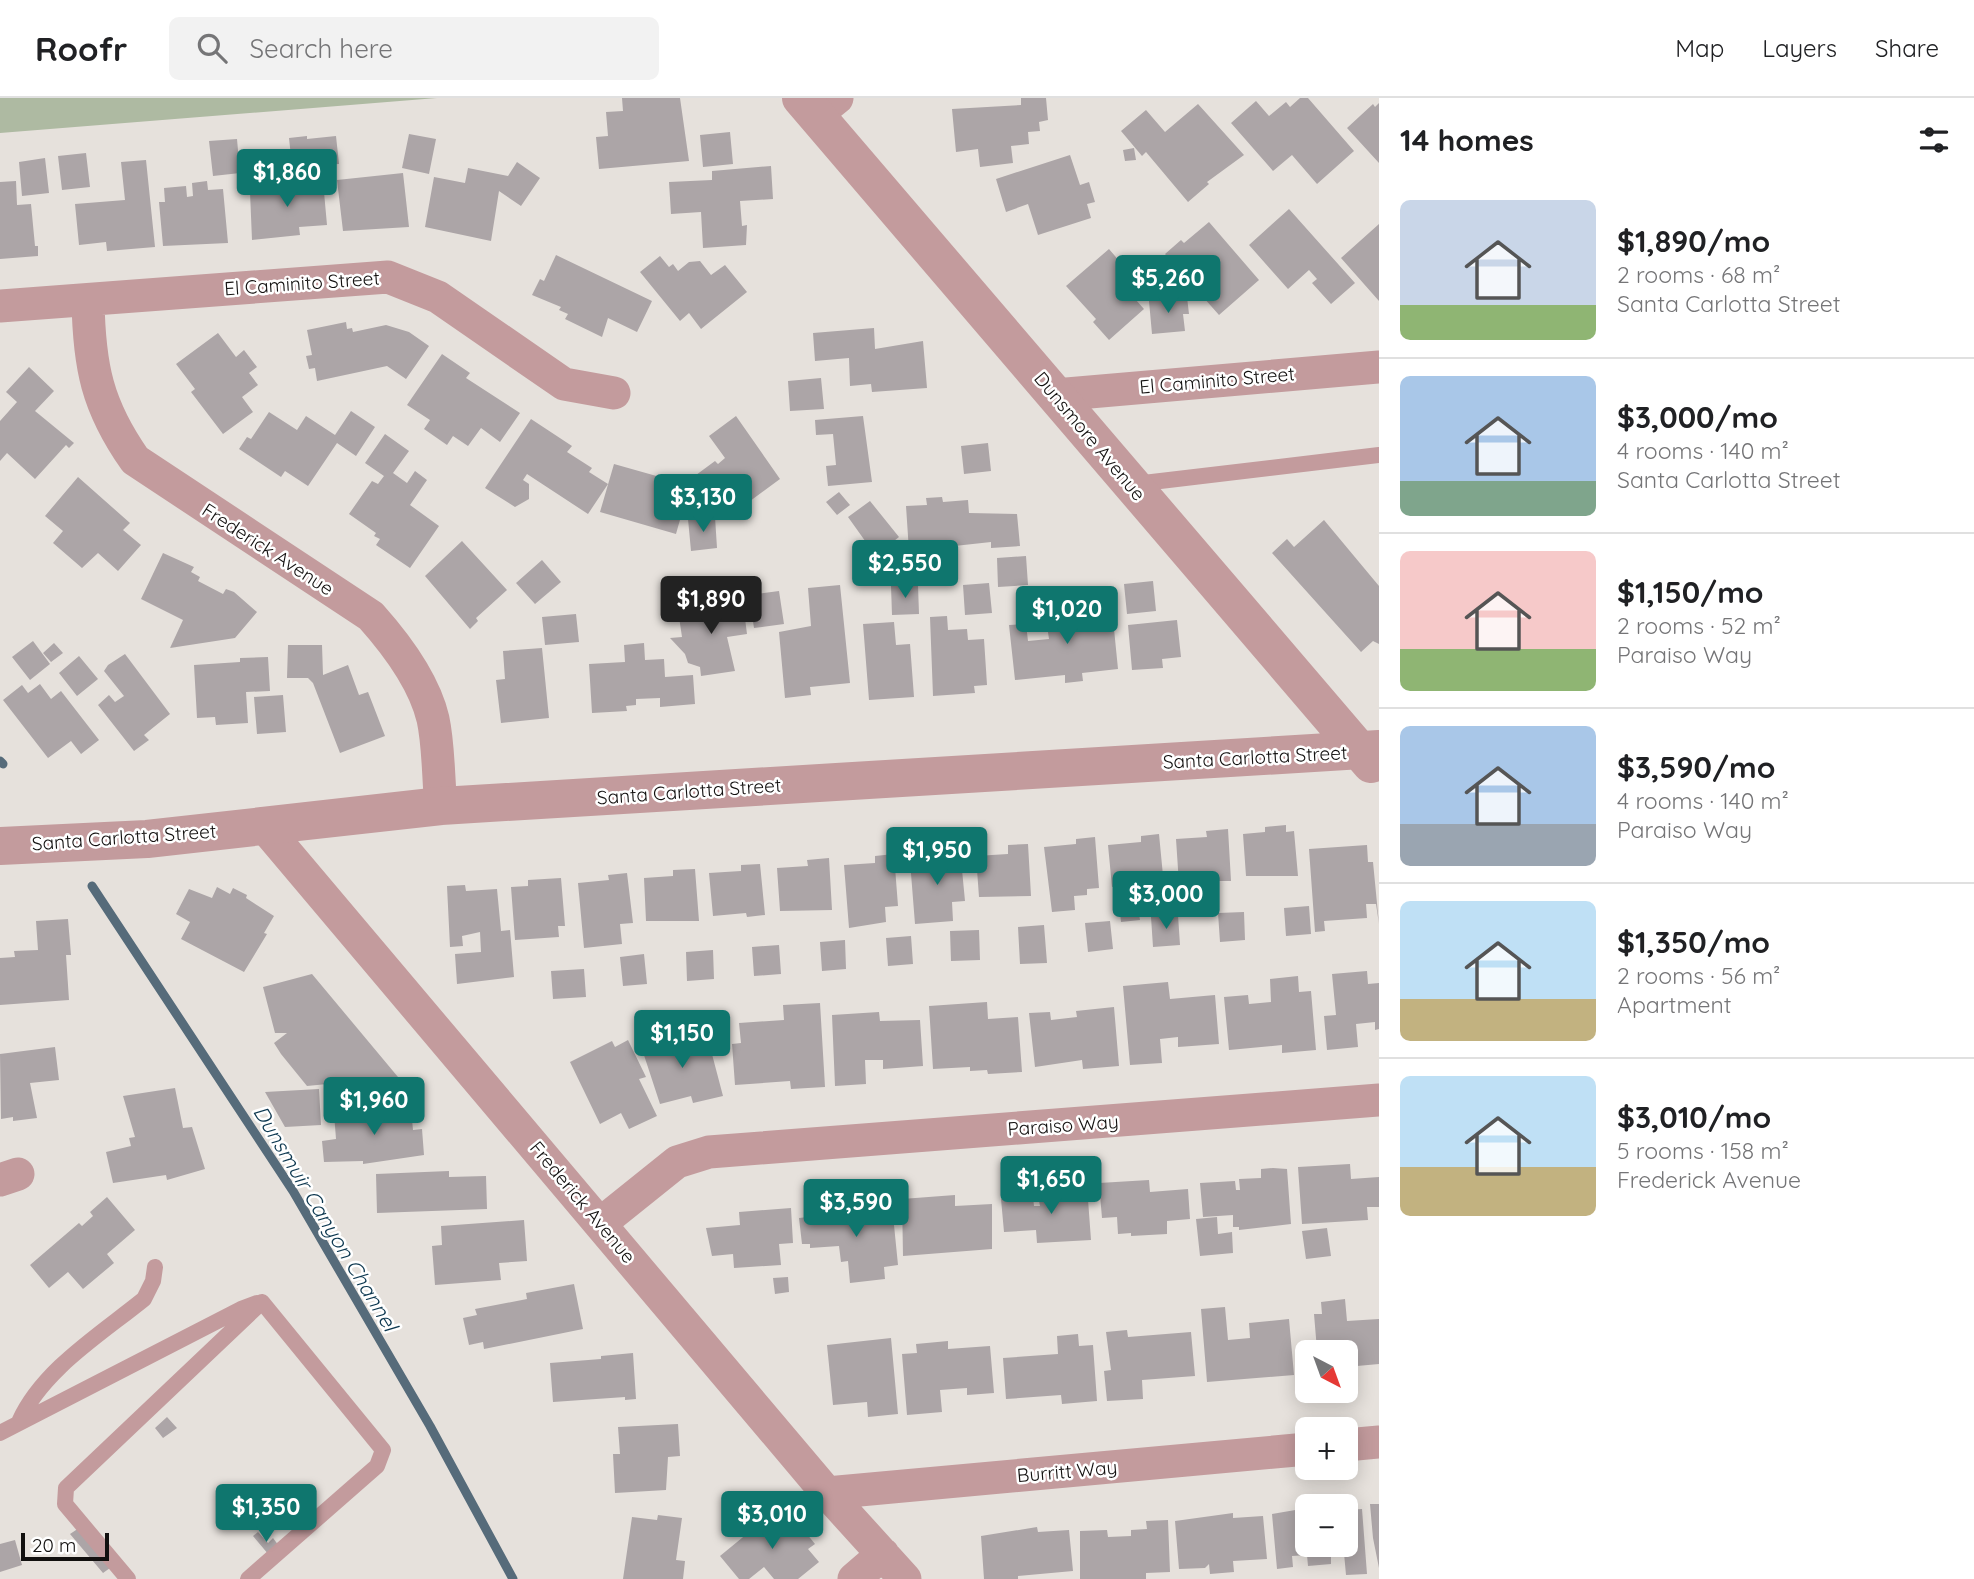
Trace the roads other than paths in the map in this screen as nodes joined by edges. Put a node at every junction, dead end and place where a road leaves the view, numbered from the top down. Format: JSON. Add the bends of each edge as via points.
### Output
{"nodes":[{"id":1,"x":818,"y":104,"type":"edge"},
{"id":2,"x":88,"y":300,"type":"junction"},
{"id":3,"x":0,"y":306,"type":"edge"},
{"id":4,"x":1379,"y":367,"type":"edge"},
{"id":5,"x":614,"y":393,"type":"dead end"},
{"id":6,"x":1055,"y":395,"type":"junction"},
{"id":7,"x":1379,"y":455,"type":"edge"},
{"id":8,"x":1132,"y":485,"type":"junction"},
{"id":9,"x":1373,"y":758,"type":"edge"},
{"id":10,"x":441,"y":806,"type":"junction"},
{"id":11,"x":262,"y":824,"type":"junction"},
{"id":12,"x":0,"y":846,"type":"edge"},
{"id":13,"x":1379,"y":1100,"type":"edge"},
{"id":14,"x":601,"y":1223,"type":"junction"},
{"id":15,"x":155,"y":1267,"type":"dead end"},
{"id":16,"x":262,"y":1302,"type":"junction"},
{"id":17,"x":19,"y":1422,"type":"junction"},
{"id":18,"x":0,"y":1433,"type":"edge"},
{"id":19,"x":1379,"y":1442,"type":"edge"},
{"id":20,"x":1358,"y":1444,"type":"edge"},
{"id":21,"x":1295,"y":1450,"type":"edge"},
{"id":22,"x":827,"y":1493,"type":"junction"},
{"id":23,"x":883,"y":1554,"type":"junction"},
{"id":24,"x":128,"y":1579,"type":"edge"},
{"id":25,"x":248,"y":1579,"type":"edge"},
{"id":26,"x":854,"y":1579,"type":"edge"},
{"id":27,"x":905,"y":1579,"type":"edge"}],
"edges":[{"from":1,"to":6,"type":"street","name":"Dunsmore Avenue"},
{"from":2,"to":3,"type":"street","name":"El Caminito Street"},
{"from":2,"to":5,"type":"street","name":"El Caminito Street","via":[[388,276],[438,297],[564,384]]},
{"from":2,"to":10,"type":"street","name":"Frederick Avenue","via":[[98,396],[113,429],[135,460],[371,616],[394,642],[432,718]]},
{"from":4,"to":6,"type":"street","name":"El Caminito Street"},
{"from":6,"to":8,"type":"street","name":"Dunsmore Avenue"},
{"from":7,"to":8,"type":"lane"},
{"from":8,"to":9,"type":"street","name":"Dunsmore Avenue"},
{"from":9,"to":10,"type":"street","name":"Santa Carlotta Street"},
{"from":10,"to":11,"type":"street","name":"Santa Carlotta Street"},
{"from":11,"to":12,"type":"street","name":"Santa Carlotta Street","via":[[146,839]]},
{"from":11,"to":14,"type":"street","name":"Frederick Avenue"},
{"from":13,"to":14,"type":"street","name":"Paraiso Way","via":[[709,1152],[677,1163]]},
{"from":14,"to":22,"type":"street","name":"Frederick Avenue"},
{"from":15,"to":17,"type":"lane","via":[[144,1299],[43,1384]]},
{"from":16,"to":17,"type":"lane"},
{"from":16,"to":24,"type":"lane","via":[[66,1488],[65,1504]]},
{"from":16,"to":25,"type":"lane","via":[[383,1450],[377,1465]]},
{"from":17,"to":18,"type":"lane"},
{"from":19,"to":20,"type":"street"},
{"from":21,"to":22,"type":"street","name":"Burritt Way"},
{"from":22,"to":23,"type":"street","name":"Frederick Avenue"},
{"from":23,"to":26,"type":"street"},
{"from":23,"to":27,"type":"street","name":"Frederick Avenue"}]}
